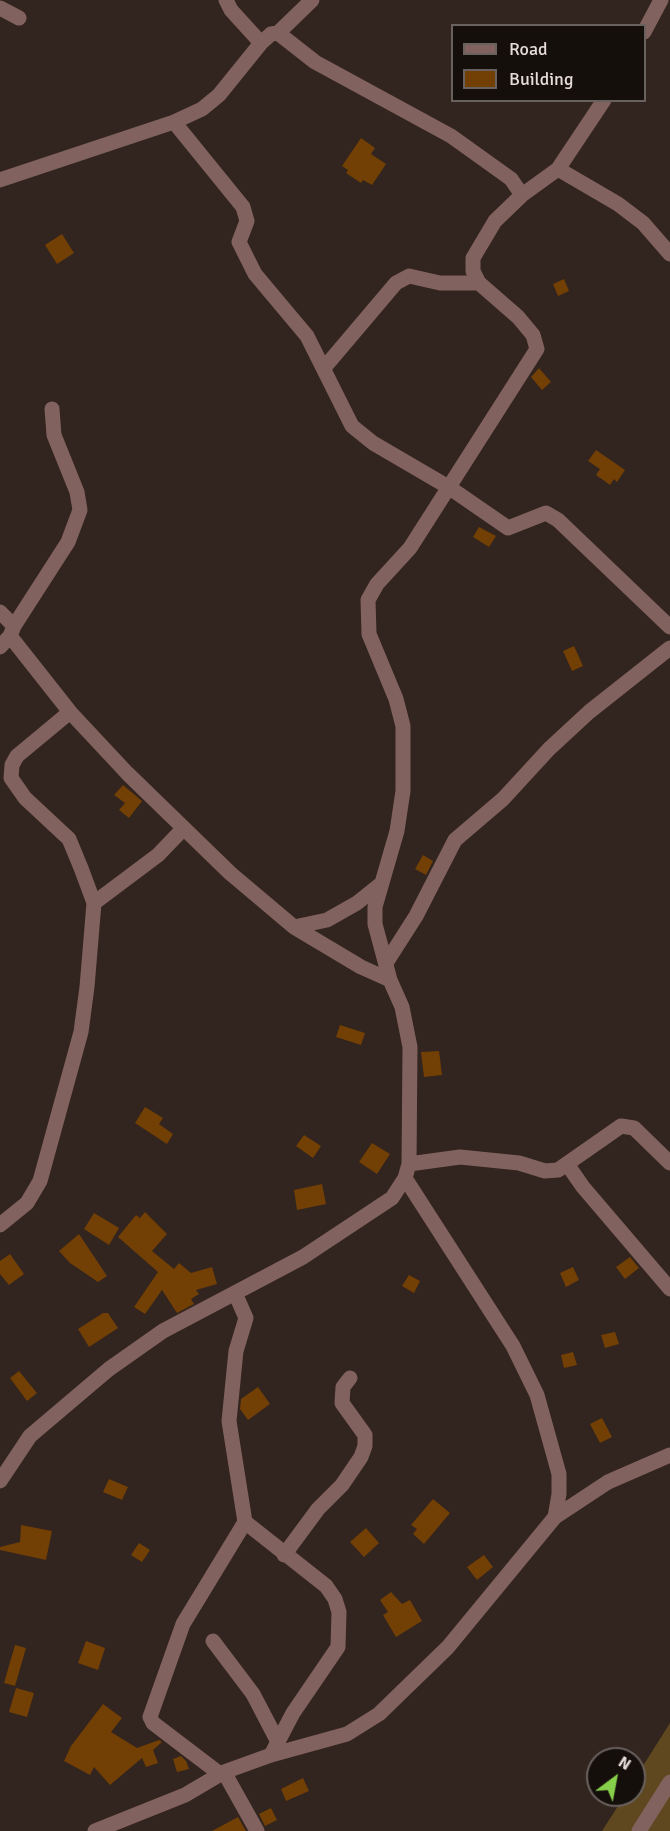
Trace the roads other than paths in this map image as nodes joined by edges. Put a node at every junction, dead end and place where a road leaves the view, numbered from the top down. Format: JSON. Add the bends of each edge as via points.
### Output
{"nodes":[{"id":1,"x":226,"y":0,"type":"edge"},
{"id":2,"x":312,"y":0,"type":"edge"},
{"id":3,"x":661,"y":0,"type":"edge"},
{"id":4,"x":0,"y":8,"type":"edge"},
{"id":5,"x":19,"y":18,"type":"dead end"},
{"id":6,"x":646,"y":30,"type":"edge"},
{"id":7,"x":278,"y":33,"type":"junction"},
{"id":8,"x":261,"y":43,"type":"junction"},
{"id":9,"x":603,"y":102,"type":"edge"},
{"id":10,"x":174,"y":122,"type":"junction"},
{"id":11,"x":558,"y":169,"type":"junction"},
{"id":12,"x":3,"y":182,"type":"edge"},
{"id":13,"x":522,"y":195,"type":"junction"},
{"id":14,"x":670,"y":254,"type":"edge"},
{"id":15,"x":479,"y":283,"type":"junction"},
{"id":16,"x":324,"y":368,"type":"junction"},
{"id":17,"x":52,"y":409,"type":"dead end"},
{"id":18,"x":450,"y":488,"type":"junction"},
{"id":19,"x":0,"y":612,"type":"edge"},
{"id":20,"x":670,"y":627,"type":"edge"},
{"id":21,"x":8,"y":636,"type":"edge"},
{"id":22,"x":670,"y":648,"type":"edge"},
{"id":23,"x":70,"y":712,"type":"junction"},
{"id":24,"x":183,"y":829,"type":"junction"},
{"id":25,"x":382,"y":883,"type":"junction"},
{"id":26,"x":94,"y":903,"type":"junction"},
{"id":27,"x":294,"y":927,"type":"junction"},
{"id":28,"x":386,"y":963,"type":"junction"},
{"id":29,"x":390,"y":980,"type":"junction"},
{"id":30,"x":670,"y":1162,"type":"edge"},
{"id":31,"x":567,"y":1164,"type":"junction"},
{"id":32,"x":407,"y":1171,"type":"junction"},
{"id":33,"x":0,"y":1225,"type":"edge"},
{"id":34,"x":670,"y":1289,"type":"edge"},
{"id":35,"x":235,"y":1293,"type":"junction"},
{"id":36,"x":350,"y":1378,"type":"dead end"},
{"id":37,"x":670,"y":1455,"type":"edge"},
{"id":38,"x":0,"y":1481,"type":"edge"},
{"id":39,"x":555,"y":1517,"type":"junction"},
{"id":40,"x":245,"y":1522,"type":"junction"},
{"id":41,"x":284,"y":1555,"type":"junction"},
{"id":42,"x":213,"y":1641,"type":"dead end"},
{"id":43,"x":274,"y":1749,"type":"junction"},
{"id":44,"x":222,"y":1773,"type":"junction"},
{"id":45,"x":670,"y":1782,"type":"edge"},
{"id":46,"x":94,"y":1831,"type":"edge"},
{"id":47,"x":257,"y":1831,"type":"edge"},
{"id":48,"x":639,"y":1831,"type":"edge"}],
"edges":[{"from":1,"to":8,"type":"street"},
{"from":2,"to":7,"type":"street"},
{"from":3,"to":6,"type":"street"},
{"from":4,"to":5,"type":"street"},
{"from":7,"to":8,"type":"street"},
{"from":7,"to":13,"type":"street","via":[[315,62],[451,136],[511,179]]},
{"from":8,"to":10,"type":"street","via":[[219,95],[202,109]]},
{"from":9,"to":11,"type":"street"},
{"from":10,"to":12,"type":"street"},
{"from":10,"to":16,"type":"street","via":[[243,207],[247,220],[239,242],[255,274],[307,336]]},
{"from":11,"to":13,"type":"street"},
{"from":11,"to":14,"type":"street","via":[[618,204],[643,223]]},
{"from":13,"to":15,"type":"street","via":[[495,221],[473,258],[473,271]]},
{"from":15,"to":16,"type":"street","via":[[440,283],[409,276],[396,283]]},
{"from":15,"to":18,"type":"street","via":[[518,317],[533,335],[537,349]]},
{"from":16,"to":18,"type":"street","via":[[352,426],[373,443]]},
{"from":17,"to":21,"type":"street","via":[[54,435],[77,492],[80,510],[68,542]]},
{"from":18,"to":20,"type":"street","via":[[508,528],[546,513],[558,519]]},
{"from":18,"to":25,"type":"street","via":[[410,548],[376,584],[368,600],[369,634],[404,726],[398,831]]},
{"from":19,"to":21,"type":"street"},
{"from":21,"to":23,"type":"street"},
{"from":22,"to":28,"type":"street","via":[[589,712],[503,799],[455,840],[416,916]]},
{"from":23,"to":24,"type":"street"},
{"from":23,"to":26,"type":"street","via":[[17,756],[11,778],[25,798],[69,839]]},
{"from":24,"to":26,"type":"street","via":[[158,855]]},
{"from":24,"to":27,"type":"street"},
{"from":25,"to":27,"type":"street","via":[[327,920]]},
{"from":25,"to":28,"type":"street","via":[[375,924]]},
{"from":26,"to":33,"type":"street","via":[[81,1032],[40,1181],[27,1203]]},
{"from":27,"to":29,"type":"street"},
{"from":28,"to":29,"type":"street"},
{"from":29,"to":32,"type":"street","via":[[402,1007],[410,1047]]},
{"from":30,"to":31,"type":"street","via":[[634,1128],[621,1126]]},
{"from":31,"to":32,"type":"street","via":[[545,1171],[519,1163],[460,1157]]},
{"from":31,"to":34,"type":"street"},
{"from":32,"to":35,"type":"street","via":[[392,1198],[303,1257]]},
{"from":32,"to":39,"type":"street","via":[[513,1346],[537,1395],[559,1474]]},
{"from":35,"to":38,"type":"street","via":[[163,1331],[109,1369],[30,1436]]},
{"from":35,"to":40,"type":"street","via":[[246,1318],[236,1351],[228,1421]]},
{"from":36,"to":41,"type":"street","via":[[343,1387],[342,1403],[364,1435],[365,1446],[342,1485],[318,1509]]},
{"from":37,"to":39,"type":"street","via":[[608,1482]]},
{"from":39,"to":43,"type":"street","via":[[448,1647],[379,1714],[347,1734]]},
{"from":40,"to":41,"type":"street"},
{"from":40,"to":44,"type":"street","via":[[183,1624],[150,1717]]},
{"from":41,"to":43,"type":"street","via":[[326,1586],[335,1599],[339,1612],[338,1647],[293,1713]]},
{"from":42,"to":43,"type":"street","via":[[254,1694]]},
{"from":43,"to":44,"type":"street"},
{"from":44,"to":46,"type":"street","via":[[185,1795]]},
{"from":44,"to":47,"type":"street"},
{"from":45,"to":48,"type":"street"}]}
